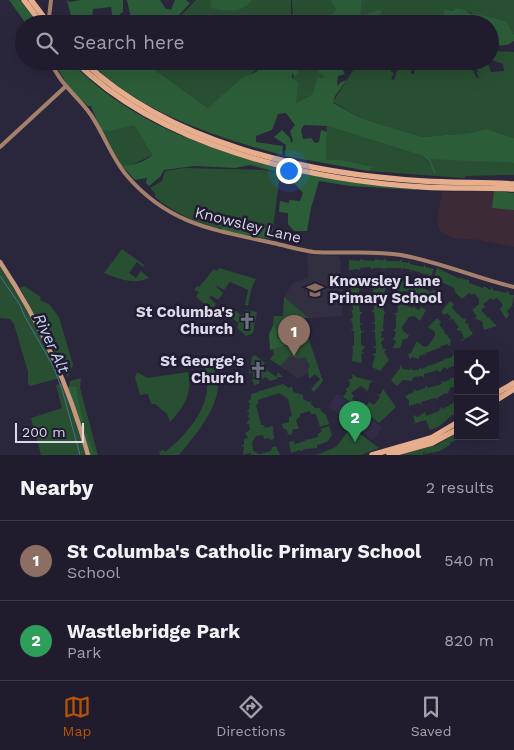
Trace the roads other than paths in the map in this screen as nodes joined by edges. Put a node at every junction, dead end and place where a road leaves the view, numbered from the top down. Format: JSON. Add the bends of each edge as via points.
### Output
{"nodes":[{"id":1,"x":24,"y":0,"type":"edge"},
{"id":2,"x":32,"y":0,"type":"edge"},
{"id":3,"x":51,"y":0,"type":"edge"},
{"id":4,"x":35,"y":15,"type":"edge"},
{"id":5,"x":43,"y":15,"type":"edge"},
{"id":6,"x":50,"y":15,"type":"edge"},
{"id":7,"x":56,"y":70,"type":"edge"},
{"id":8,"x":85,"y":70,"type":"edge"},
{"id":9,"x":93,"y":70,"type":"edge"},
{"id":10,"x":65,"y":87,"type":"junction"},
{"id":11,"x":0,"y":147,"type":"edge"},
{"id":12,"x":514,"y":184,"type":"edge"},
{"id":13,"x":514,"y":189,"type":"edge"},
{"id":14,"x":0,"y":262,"type":"edge"},
{"id":15,"x":514,"y":287,"type":"edge"},
{"id":16,"x":514,"y":383,"type":"edge"},
{"id":17,"x":514,"y":389,"type":"edge"},
{"id":18,"x":499,"y":392,"type":"edge"},
{"id":19,"x":499,"y":398,"type":"edge"},
{"id":20,"x":454,"y":424,"type":"edge"},
{"id":21,"x":454,"y":431,"type":"edge"},
{"id":22,"x":88,"y":455,"type":"edge"},
{"id":23,"x":372,"y":455,"type":"edge"},
{"id":24,"x":389,"y":455,"type":"edge"}],
"edges":[{"from":1,"to":4,"type":"highway"},
{"from":2,"to":5,"type":"highway"},
{"from":3,"to":6,"type":"main road","bridge":true},
{"from":7,"to":10,"type":"main road","name":"Knowsley Lane"},
{"from":8,"to":13,"type":"highway","via":[[134,108],[173,129],[230,151],[357,180],[423,187]]},
{"from":9,"to":12,"type":"highway","via":[[136,104],[174,124],[232,146],[361,175]]},
{"from":10,"to":11,"type":"main road"},
{"from":10,"to":15,"type":"main road","name":"Knowsley Lane","via":[[90,113],[128,177],[161,208],[184,221],[308,251],[409,257]]},
{"from":14,"to":22,"type":"main road","via":[[46,341],[67,387]]},
{"from":16,"to":18,"type":"highway"},
{"from":17,"to":19,"type":"highway"},
{"from":20,"to":23,"type":"highway","via":[[431,438]]},
{"from":21,"to":24,"type":"highway","via":[[432,443]]}]}
